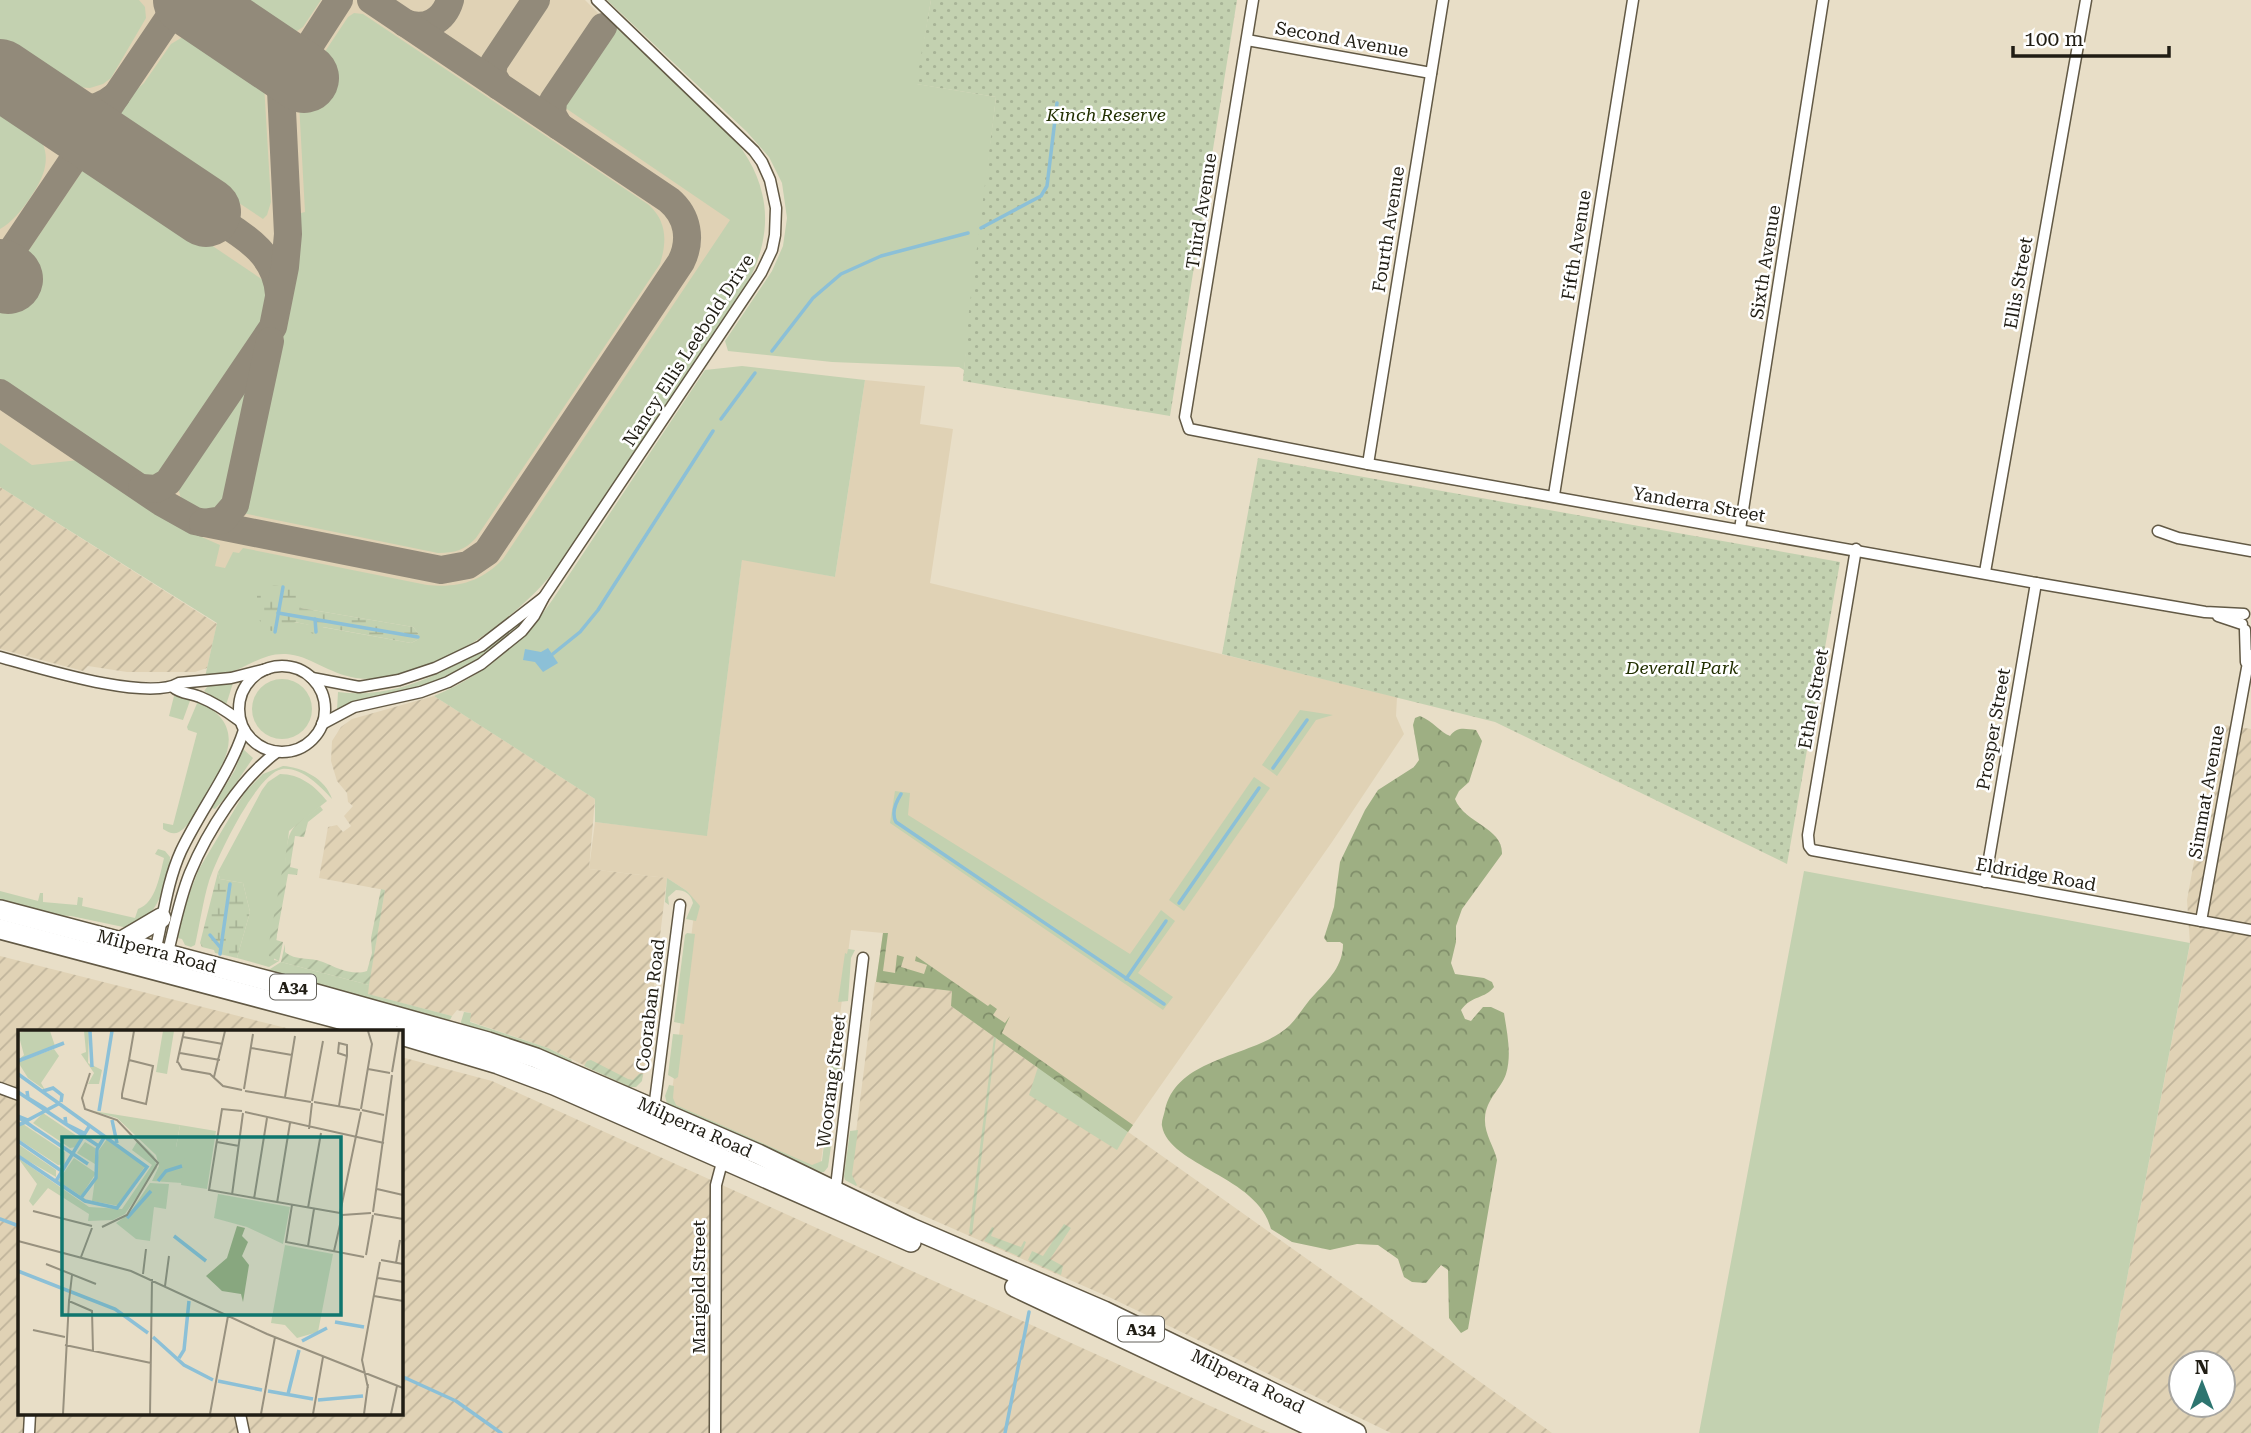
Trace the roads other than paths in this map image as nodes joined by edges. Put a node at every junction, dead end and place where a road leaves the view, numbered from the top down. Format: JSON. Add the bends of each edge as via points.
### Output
{"nodes":[{"id":1,"x":597,"y":0,"type":"edge"},
{"id":2,"x":1253,"y":0,"type":"edge"},
{"id":3,"x":1443,"y":0,"type":"edge"},
{"id":4,"x":1633,"y":0,"type":"edge"},
{"id":5,"x":1823,"y":0,"type":"edge"},
{"id":6,"x":2086,"y":0,"type":"edge"},
{"id":7,"x":1247,"y":40,"type":"junction"},
{"id":8,"x":1431,"y":72,"type":"junction"},
{"id":9,"x":1188,"y":428,"type":"joint"},
{"id":10,"x":1368,"y":464,"type":"junction"},
{"id":11,"x":1554,"y":495,"type":"junction"},
{"id":12,"x":1740,"y":529,"type":"junction"},
{"id":13,"x":2158,"y":531,"type":"dead end"},
{"id":14,"x":1856,"y":549,"type":"junction"},
{"id":15,"x":2251,"y":551,"type":"edge"},
{"id":16,"x":1985,"y":572,"type":"junction"},
{"id":17,"x":2036,"y":583,"type":"junction"},
{"id":18,"x":544,"y":597,"type":"junction"},
{"id":19,"x":2248,"y":618,"type":"edge"},
{"id":20,"x":2251,"y":655,"type":"edge"},
{"id":21,"x":0,"y":657,"type":"edge"},
{"id":22,"x":2247,"y":668,"type":"junction"},
{"id":23,"x":267,"y":669,"type":"junction"},
{"id":24,"x":312,"y":678,"type":"junction"},
{"id":25,"x":173,"y":687,"type":"junction"},
{"id":26,"x":322,"y":724,"type":"junction"},
{"id":27,"x":242,"y":725,"type":"junction"},
{"id":28,"x":277,"y":752,"type":"junction"},
{"id":29,"x":1815,"y":852,"type":"joint"},
{"id":30,"x":1984,"y":882,"type":"junction"},
{"id":31,"x":680,"y":905,"type":"dead end"},
{"id":32,"x":0,"y":911,"type":"edge"},
{"id":33,"x":160,"y":918,"type":"junction"},
{"id":34,"x":2201,"y":921,"type":"junction"},
{"id":35,"x":0,"y":929,"type":"edge"},
{"id":36,"x":2251,"y":930,"type":"edge"},
{"id":37,"x":122,"y":941,"type":"junction"},
{"id":38,"x":863,"y":958,"type":"dead end"},
{"id":39,"x":159,"y":962,"type":"junction"},
{"id":40,"x":382,"y":1030,"type":"edge"},
{"id":41,"x":402,"y":1035,"type":"edge"},
{"id":42,"x":0,"y":1088,"type":"edge"},
{"id":43,"x":18,"y":1095,"type":"edge"},
{"id":44,"x":654,"y":1109,"type":"junction"},
{"id":45,"x":726,"y":1151,"type":"junction"},
{"id":46,"x":834,"y":1200,"type":"junction"},
{"id":47,"x":715,"y":1433,"type":"edge"},
{"id":48,"x":1325,"y":1433,"type":"edge"},
{"id":49,"x":1356,"y":1433,"type":"edge"}],
"edges":[{"from":1,"to":18,"type":"street","name":"Nancy Ellis Leebold Drive","via":[[754,151],[767,172],[776,222],[772,250],[761,272]]},
{"from":2,"to":7,"type":"street","name":"Third Avenue"},
{"from":3,"to":8,"type":"street","name":"Fourth Avenue"},
{"from":4,"to":11,"type":"street","name":"Fifth Avenue"},
{"from":5,"to":12,"type":"street","name":"Sixth Avenue"},
{"from":6,"to":16,"type":"street","name":"Ellis Street"},
{"from":7,"to":8,"type":"street","name":"Second Avenue"},
{"from":7,"to":9,"type":"street","name":"Third Avenue","via":[[1185,417]]},
{"from":8,"to":10,"type":"street","name":"Fourth Avenue"},
{"from":9,"to":10,"type":"street","name":"Yanderra Street"},
{"from":10,"to":11,"type":"street","name":"Yanderra Street"},
{"from":11,"to":12,"type":"street","name":"Yanderra Street"},
{"from":12,"to":14,"type":"street","name":"Yanderra Street"},
{"from":13,"to":15,"type":"street"},
{"from":14,"to":16,"type":"street","name":"Yanderra Street"},
{"from":14,"to":29,"type":"street","name":"Ethel Street","via":[[1808,835]]},
{"from":16,"to":17,"type":"street","name":"Yanderra Street"},
{"from":17,"to":19,"type":"street","name":"Yanderra Street"},
{"from":17,"to":30,"type":"street","name":"Prosper Street"},
{"from":18,"to":24,"type":"street","name":"Nancy Ellis Leebold Drive","via":[[481,646],[426,671],[359,687]]},
{"from":18,"to":26,"type":"street","name":"Nancy Ellis Leebold Drive","via":[[522,631],[468,672],[421,692],[354,707]]},
{"from":19,"to":22,"type":"street","name":"Simmat Avenue"},
{"from":20,"to":22,"type":"street","name":"Simmat Avenue"},
{"from":21,"to":25,"type":"street","via":[[110,685]]},
{"from":22,"to":34,"type":"street","name":"Simmat Avenue"},
{"from":23,"to":24,"type":"street","via":[[290,667]]},
{"from":23,"to":25,"type":"street"},
{"from":23,"to":27,"type":"street","via":[[241,696]]},
{"from":24,"to":26,"type":"street","via":[[324,700]]},
{"from":25,"to":27,"type":"street","via":[[213,702]]},
{"from":26,"to":28,"type":"street","via":[[304,746]]},
{"from":27,"to":28,"type":"street","via":[[258,745]]},
{"from":27,"to":33,"type":"street","via":[[236,753],[180,853]]},
{"from":28,"to":39,"type":"street","via":[[243,785],[203,847]]},
{"from":29,"to":30,"type":"street","name":"Eldridge Road"},
{"from":30,"to":34,"type":"street","name":"Eldridge Road"},
{"from":31,"to":44,"type":"street","name":"Cooraban Road"},
{"from":32,"to":37,"type":"highway","name":"Milperra Road","number":"A34"},
{"from":33,"to":37,"type":"highway"},
{"from":33,"to":39,"type":"street"},
{"from":34,"to":36,"type":"street","name":"Eldridge Road"},
{"from":35,"to":39,"type":"highway","name":"Milperra Road","number":"A34"},
{"from":37,"to":39,"type":"highway","name":"Milperra Road","number":"A34"},
{"from":38,"to":46,"type":"street","name":"Woorang Street"},
{"from":39,"to":40,"type":"highway","name":"Milperra Road","number":"A34"},
{"from":39,"to":44,"type":"highway","name":"Milperra Road","number":"A34","via":[[507,1048]]},
{"from":41,"to":45,"type":"highway","name":"Milperra Road","number":"A34","via":[[498,1063]]},
{"from":42,"to":43,"type":"street"},
{"from":44,"to":45,"type":"highway","name":"Milperra Road","number":"A34"},
{"from":45,"to":46,"type":"highway","name":"Milperra Road","number":"A34"},
{"from":45,"to":47,"type":"street","name":"Marigold Street","via":[[716,1185]]},
{"from":46,"to":48,"type":"highway","name":"Milperra Road","number":"A34"},
{"from":46,"to":49,"type":"highway","name":"Milperra Road","number":"A34","via":[[1104,1311]]}]}
